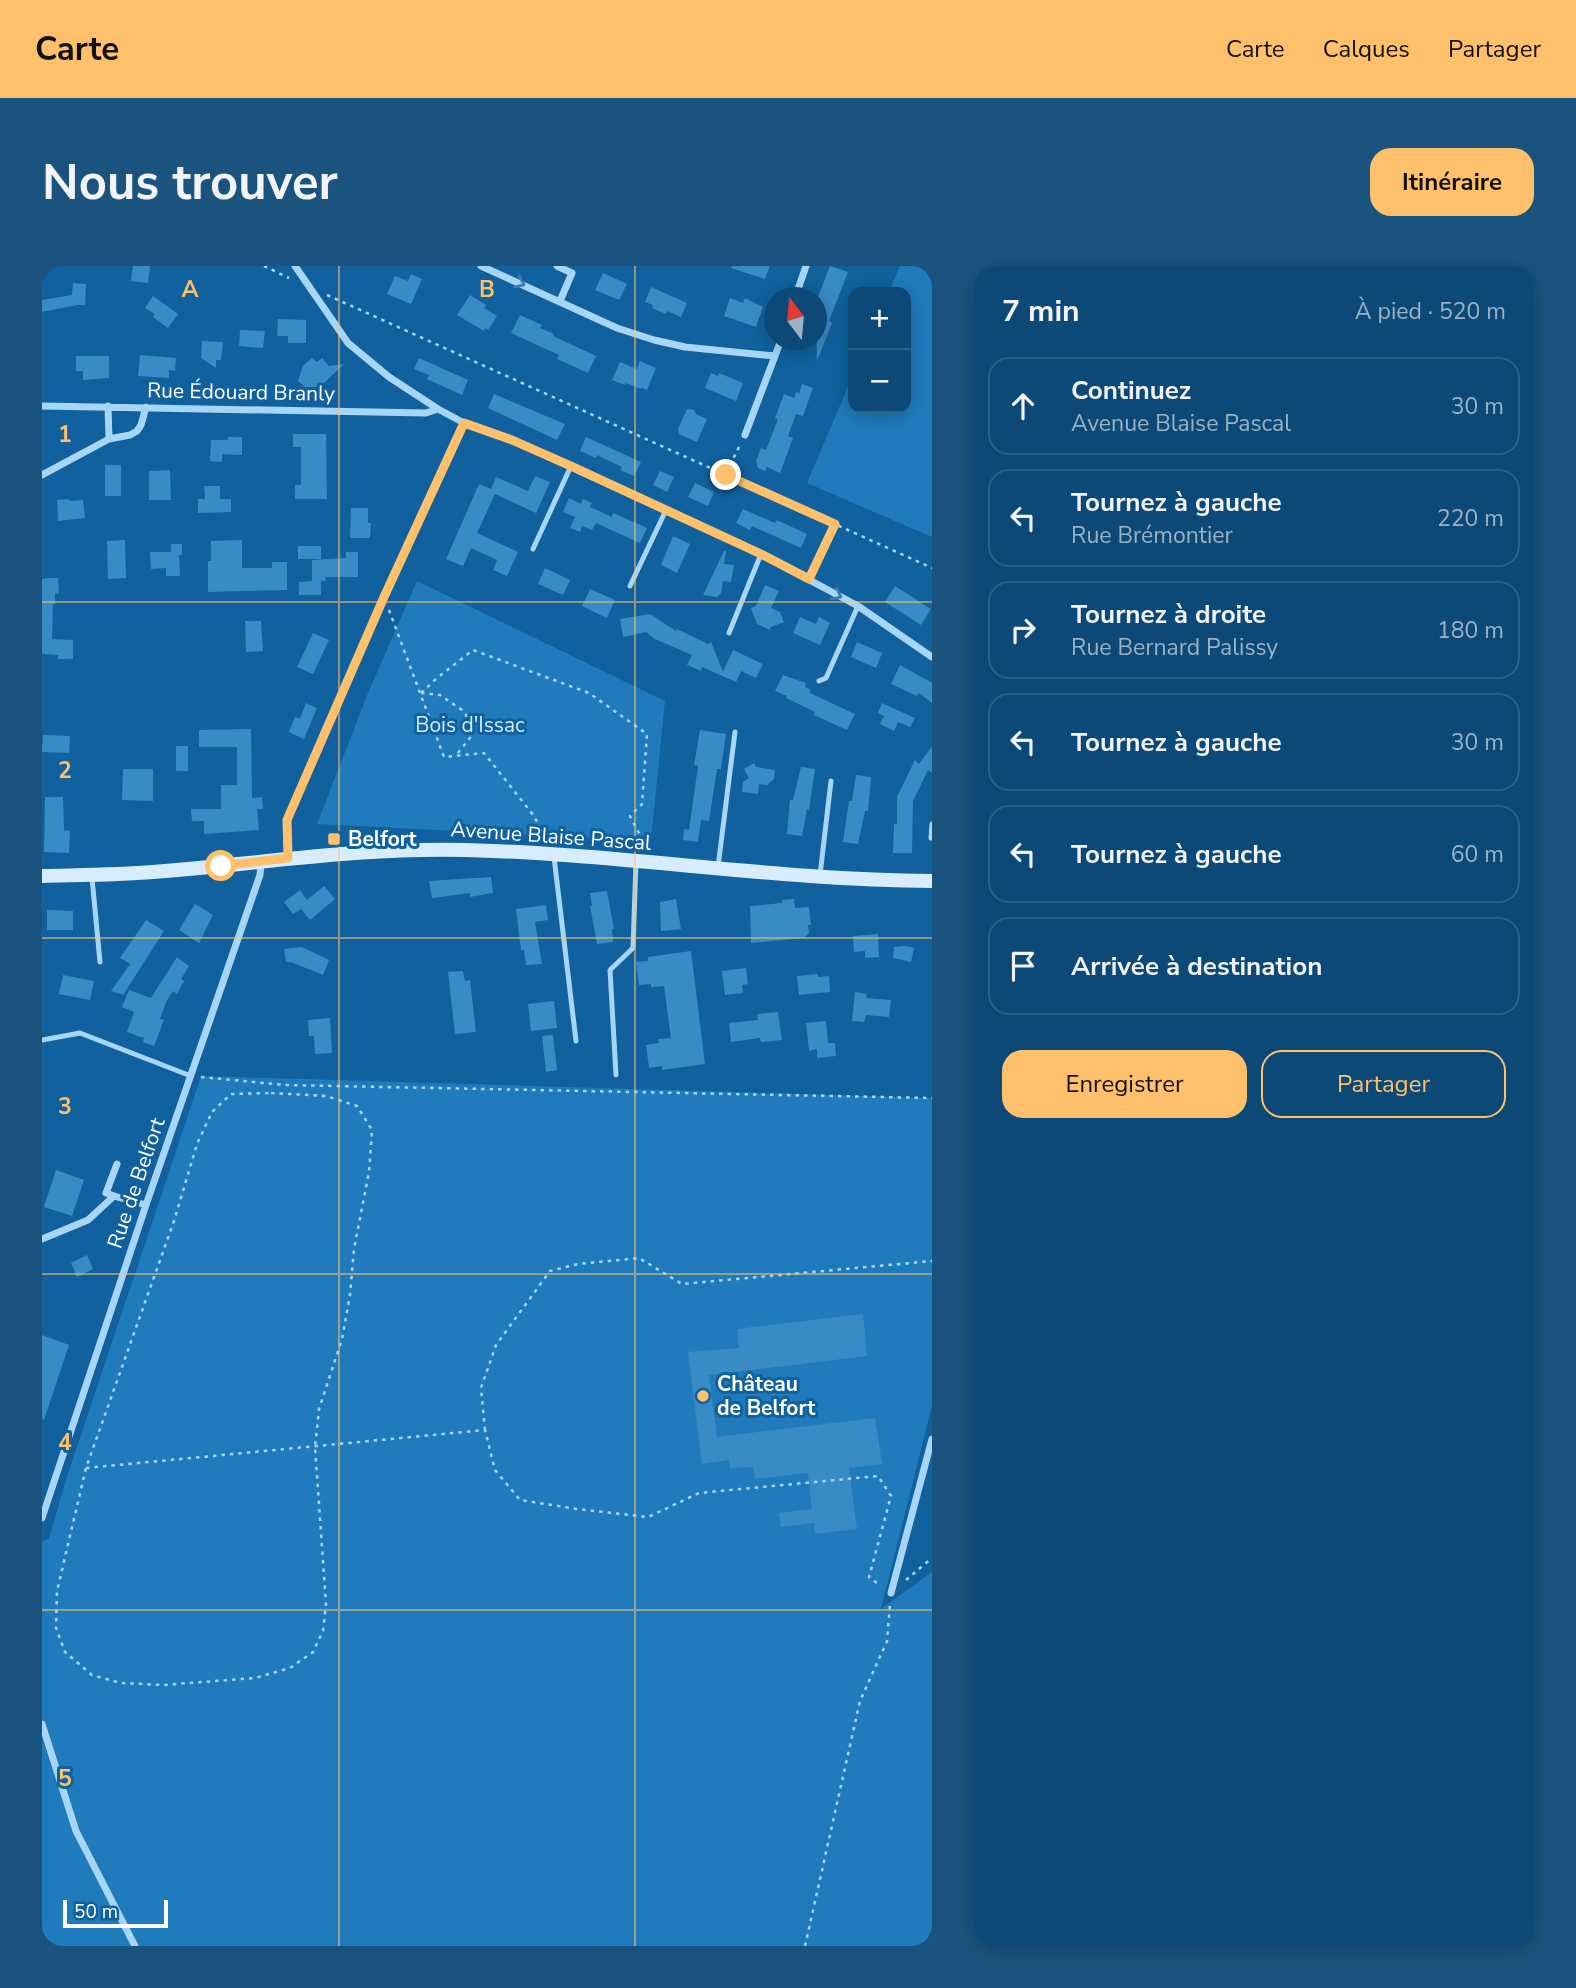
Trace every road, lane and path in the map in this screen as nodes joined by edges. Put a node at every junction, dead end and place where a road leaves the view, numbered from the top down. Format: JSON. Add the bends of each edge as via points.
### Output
{"nodes":[{"id":1,"x":264,"y":266,"type":"edge"},
{"id":2,"x":295,"y":266,"type":"edge"},
{"id":3,"x":481,"y":266,"type":"edge"},
{"id":4,"x":557,"y":266,"type":"edge"},
{"id":5,"x":806,"y":266,"type":"edge"},
{"id":6,"x":574,"y":269,"type":"edge"},
{"id":7,"x":799,"y":287,"type":"edge"},
{"id":8,"x":309,"y":288,"type":"junction"},
{"id":9,"x":560,"y":301,"type":"junction"},
{"id":10,"x":777,"y":350,"type":"edge"},
{"id":11,"x":775,"y":356,"type":"junction"},
{"id":12,"x":42,"y":406,"type":"edge"},
{"id":13,"x":108,"y":407,"type":"junction"},
{"id":14,"x":146,"y":407,"type":"junction"},
{"id":15,"x":438,"y":409,"type":"junction"},
{"id":16,"x":464,"y":423,"type":"junction"},
{"id":17,"x":745,"y":436,"type":"joint"},
{"id":18,"x":109,"y":439,"type":"junction"},
{"id":19,"x":571,"y":466,"type":"junction"},
{"id":20,"x":42,"y":475,"type":"edge"},
{"id":21,"x":726,"y":475,"type":"junction"},
{"id":22,"x":666,"y":510,"type":"junction"},
{"id":23,"x":835,"y":524,"type":"junction"},
{"id":24,"x":533,"y":549,"type":"dead end"},
{"id":25,"x":761,"y":554,"type":"junction"},
{"id":26,"x":932,"y":568,"type":"edge"},
{"id":27,"x":809,"y":579,"type":"junction"},
{"id":28,"x":630,"y":586,"type":"dead end"},
{"id":29,"x":384,"y":597,"type":"junction"},
{"id":30,"x":858,"y":606,"type":"junction"},
{"id":31,"x":729,"y":633,"type":"dead end"},
{"id":32,"x":932,"y":657,"type":"edge"},
{"id":33,"x":819,"y":681,"type":"dead end"},
{"id":34,"x":421,"y":693,"type":"junction"},
{"id":35,"x":735,"y":732,"type":"dead end"},
{"id":36,"x":456,"y":755,"type":"junction"},
{"id":37,"x":831,"y":781,"type":"dead end"},
{"id":38,"x":932,"y":824,"type":"edge"},
{"id":39,"x":932,"y":838,"type":"edge"},
{"id":40,"x":646,"y":847,"type":"dead end"},
{"id":41,"x":554,"y":855,"type":"junction"},
{"id":42,"x":288,"y":858,"type":"junction"},
{"id":43,"x":261,"y":860,"type":"junction"},
{"id":44,"x":636,"y":862,"type":"junction"},
{"id":45,"x":718,"y":868,"type":"junction"},
{"id":46,"x":92,"y":875,"type":"junction"},
{"id":47,"x":42,"y":876,"type":"edge"},
{"id":48,"x":820,"y":876,"type":"junction"},
{"id":49,"x":932,"y":881,"type":"edge"},
{"id":50,"x":100,"y":962,"type":"dead end"},
{"id":51,"x":42,"y":1040,"type":"edge"},
{"id":52,"x":576,"y":1041,"type":"dead end"},
{"id":53,"x":616,"y":1075,"type":"dead end"},
{"id":54,"x":191,"y":1076,"type":"junction"},
{"id":55,"x":932,"y":1098,"type":"edge"},
{"id":56,"x":117,"y":1164,"type":"dead end"},
{"id":57,"x":114,"y":1196,"type":"junction"},
{"id":58,"x":146,"y":1205,"type":"junction"},
{"id":59,"x":42,"y":1239,"type":"edge"},
{"id":60,"x":932,"y":1261,"type":"edge"},
{"id":61,"x":485,"y":1430,"type":"junction"},
{"id":62,"x":932,"y":1439,"type":"edge"},
{"id":63,"x":315,"y":1447,"type":"junction"},
{"id":64,"x":86,"y":1468,"type":"junction"},
{"id":65,"x":42,"y":1518,"type":"edge"},
{"id":66,"x":932,"y":1558,"type":"edge"},
{"id":67,"x":891,"y":1593,"type":"junction"},
{"id":68,"x":42,"y":1724,"type":"edge"},
{"id":69,"x":135,"y":1946,"type":"edge"},
{"id":70,"x":805,"y":1946,"type":"edge"}],
"edges":[{"from":1,"to":8,"type":"path"},
{"from":2,"to":8,"type":"street"},
{"from":3,"to":9,"type":"street","one_way":true},
{"from":4,"to":6,"type":"street"},
{"from":5,"to":7,"type":"street"},
{"from":6,"to":9,"type":"street"},
{"from":8,"to":15,"type":"street","via":[[348,343]]},
{"from":8,"to":21,"type":"path"},
{"from":9,"to":11,"type":"street","via":[[654,340]]},
{"from":10,"to":11,"type":"street"},
{"from":11,"to":17,"type":"street"},
{"from":12,"to":13,"type":"street","name":"Rue Édouard Branly"},
{"from":13,"to":14,"type":"street","name":"Rue Édouard Branly"},
{"from":13,"to":18,"type":"street"},
{"from":14,"to":15,"type":"street","name":"Rue Édouard Branly","via":[[426,413]]},
{"from":14,"to":18,"type":"street","via":[[137,431]]},
{"from":15,"to":16,"type":"street"},
{"from":16,"to":19,"type":"street"},
{"from":16,"to":29,"type":"street"},
{"from":17,"to":21,"type":"path"},
{"from":18,"to":20,"type":"street"},
{"from":19,"to":22,"type":"street"},
{"from":19,"to":24,"type":"lane"},
{"from":21,"to":23,"type":"path"},
{"from":22,"to":25,"type":"street"},
{"from":22,"to":28,"type":"lane"},
{"from":23,"to":26,"type":"path"},
{"from":23,"to":27,"type":"path"},
{"from":25,"to":27,"type":"street"},
{"from":25,"to":31,"type":"lane"},
{"from":27,"to":30,"type":"street","one_way":true},
{"from":29,"to":34,"type":"path"},
{"from":29,"to":42,"type":"street","via":[[287,820]]},
{"from":30,"to":32,"type":"street"},
{"from":30,"to":33,"type":"lane","via":[[826,678]]},
{"from":34,"to":36,"type":"path","via":[[444,757]]},
{"from":34,"to":36,"type":"path","via":[[440,695],[465,712],[473,734]]},
{"from":34,"to":40,"type":"path","via":[[473,650],[589,693],[648,734],[642,804],[630,816]]},
{"from":35,"to":45,"type":"lane"},
{"from":36,"to":41,"type":"path","via":[[484,753],[534,816]]},
{"from":37,"to":48,"type":"lane"},
{"from":38,"to":39,"type":"lane"},
{"from":41,"to":42,"type":"main road","name":"Avenue Blaise Pascal","via":[[404,850]]},
{"from":41,"to":44,"type":"main road","name":"Avenue Blaise Pascal"},
{"from":41,"to":52,"type":"lane"},
{"from":42,"to":43,"type":"main road","name":"Avenue Blaise Pascal"},
{"from":43,"to":46,"type":"main road","name":"Avenue Blaise Pascal"},
{"from":43,"to":54,"type":"street","name":"Rue de Belfort","via":[[260,875]]},
{"from":44,"to":45,"type":"main road","name":"Avenue Blaise Pascal"},
{"from":44,"to":53,"type":"lane","via":[[633,948],[610,970]]},
{"from":45,"to":48,"type":"main road","name":"Avenue Blaise Pascal"},
{"from":46,"to":47,"type":"main road","name":"Avenue Blaise Pascal"},
{"from":46,"to":50,"type":"lane"},
{"from":48,"to":49,"type":"main road","name":"Avenue Blaise Pascal"},
{"from":51,"to":54,"type":"lane","via":[[79,1033]]},
{"from":54,"to":55,"type":"path","via":[[285,1085]]},
{"from":54,"to":58,"type":"street","name":"Rue de Belfort"},
{"from":56,"to":57,"type":"street","via":[[106,1194]]},
{"from":57,"to":58,"type":"street"},
{"from":57,"to":59,"type":"street","via":[[88,1220]]},
{"from":58,"to":65,"type":"street","name":"Rue de Belfort"},
{"from":60,"to":61,"type":"path","via":[[682,1284],[639,1258],[550,1271],[496,1345],[481,1388]]},
{"from":61,"to":63,"type":"path"},
{"from":61,"to":67,"type":"path","via":[[495,1470],[520,1500],[589,1511],[648,1517],[699,1493],[878,1476],[891,1496],[869,1577]]},
{"from":62,"to":67,"type":"street"},
{"from":63,"to":64,"type":"path"},
{"from":63,"to":64,"type":"path","via":[[326,1604],[323,1631],[313,1652],[290,1668],[255,1678],[163,1685],[121,1683],[92,1675],[65,1652],[56,1628],[57,1591]]},
{"from":63,"to":64,"type":"path","via":[[320,1409],[350,1295],[372,1130],[357,1106],[326,1096],[231,1094],[212,1112],[197,1144]]},
{"from":66,"to":67,"type":"path"},
{"from":67,"to":70,"type":"path","via":[[887,1641],[860,1701]]},
{"from":68,"to":69,"type":"street","via":[[76,1831]]}]}
